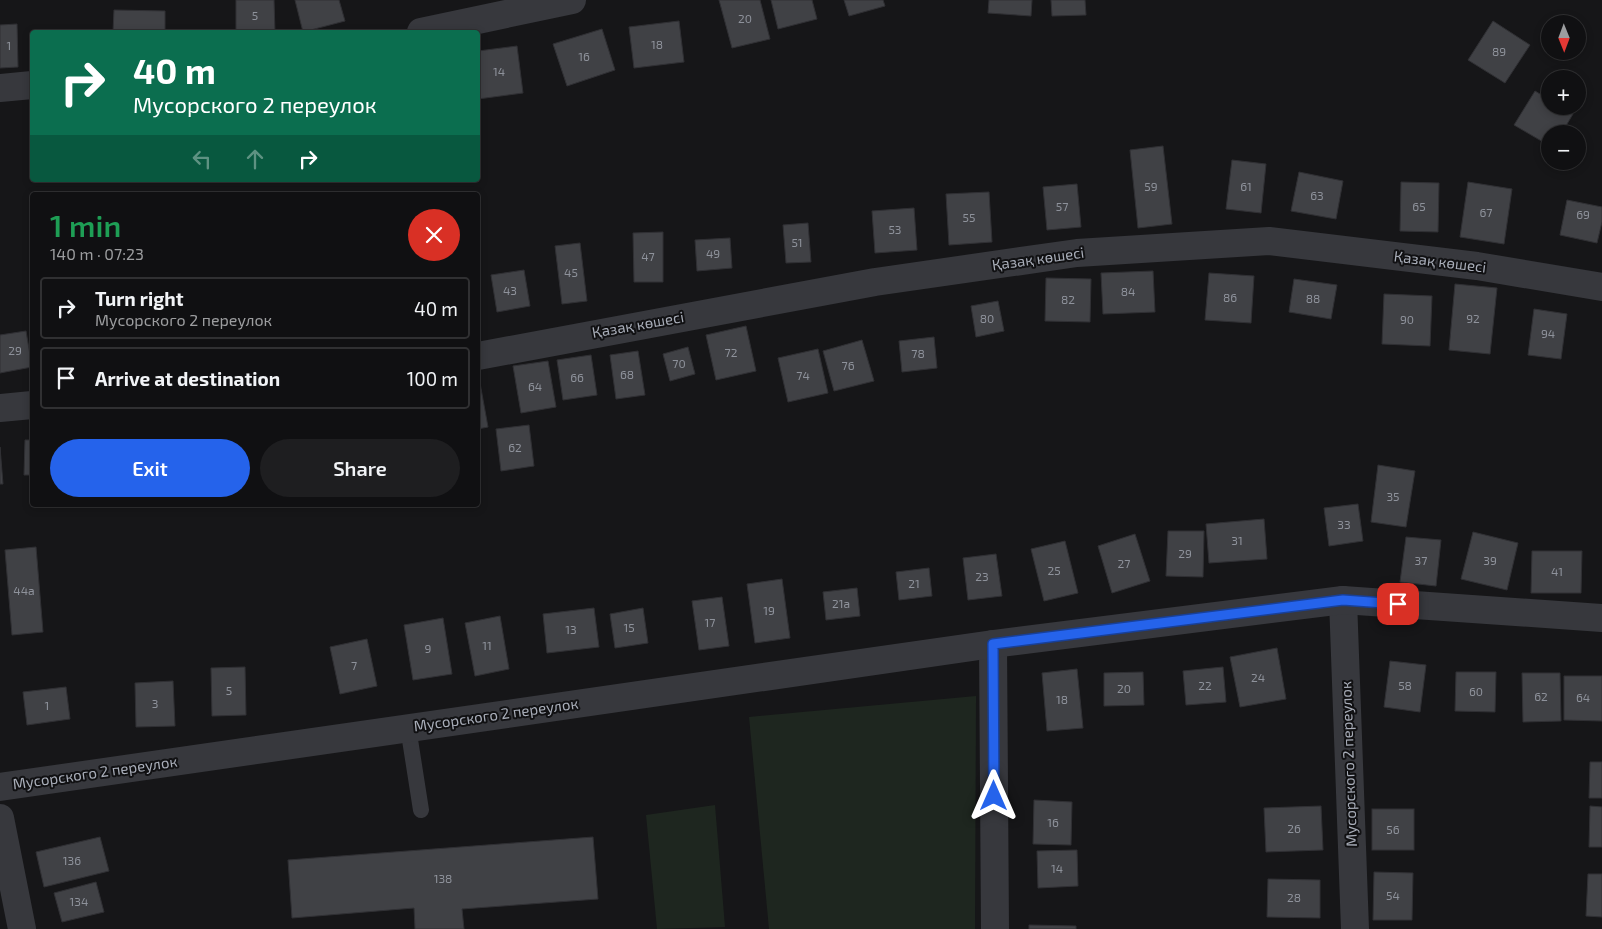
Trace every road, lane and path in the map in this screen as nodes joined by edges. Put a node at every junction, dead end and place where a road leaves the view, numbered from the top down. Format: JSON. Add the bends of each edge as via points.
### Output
{"nodes":[{"id":1,"x":572,"y":0,"type":"edge"},
{"id":2,"x":430,"y":30,"type":"edge"},
{"id":3,"x":30,"y":85,"type":"edge"},
{"id":4,"x":0,"y":88,"type":"edge"},
{"id":5,"x":1602,"y":286,"type":"edge"},
{"id":6,"x":480,"y":356,"type":"edge"},
{"id":7,"x":30,"y":405,"type":"edge"},
{"id":8,"x":0,"y":408,"type":"edge"},
{"id":9,"x":1343,"y":600,"type":"junction"},
{"id":10,"x":1602,"y":618,"type":"edge"},
{"id":11,"x":993,"y":644,"type":"junction"},
{"id":12,"x":408,"y":727,"type":"junction"},
{"id":13,"x":0,"y":788,"type":"edge"},
{"id":14,"x":421,"y":810,"type":"dead end"},
{"id":15,"x":0,"y":818,"type":"edge"},
{"id":16,"x":22,"y":929,"type":"edge"},
{"id":17,"x":995,"y":929,"type":"edge"},
{"id":18,"x":1354,"y":929,"type":"edge"}],
"edges":[{"from":1,"to":2,"type":"street"},
{"from":3,"to":4,"type":"street"},
{"from":5,"to":6,"type":"street","name":"Қазақ көшесі","via":[[1477,266],[1269,241],[1096,252],[875,282]]},
{"from":7,"to":8,"type":"street"},
{"from":9,"to":10,"type":"street","name":"Мусорского 2 переулок"},
{"from":9,"to":11,"type":"street","name":"Мусорского 2 переулок"},
{"from":9,"to":18,"type":"street","name":"Мусорского 2 переулок"},
{"from":11,"to":12,"type":"street","name":"Мусорского 2 переулок"},
{"from":11,"to":17,"type":"street"},
{"from":12,"to":13,"type":"street","name":"Мусорского 2 переулок"},
{"from":12,"to":14,"type":"lane"},
{"from":15,"to":16,"type":"street"}]}
